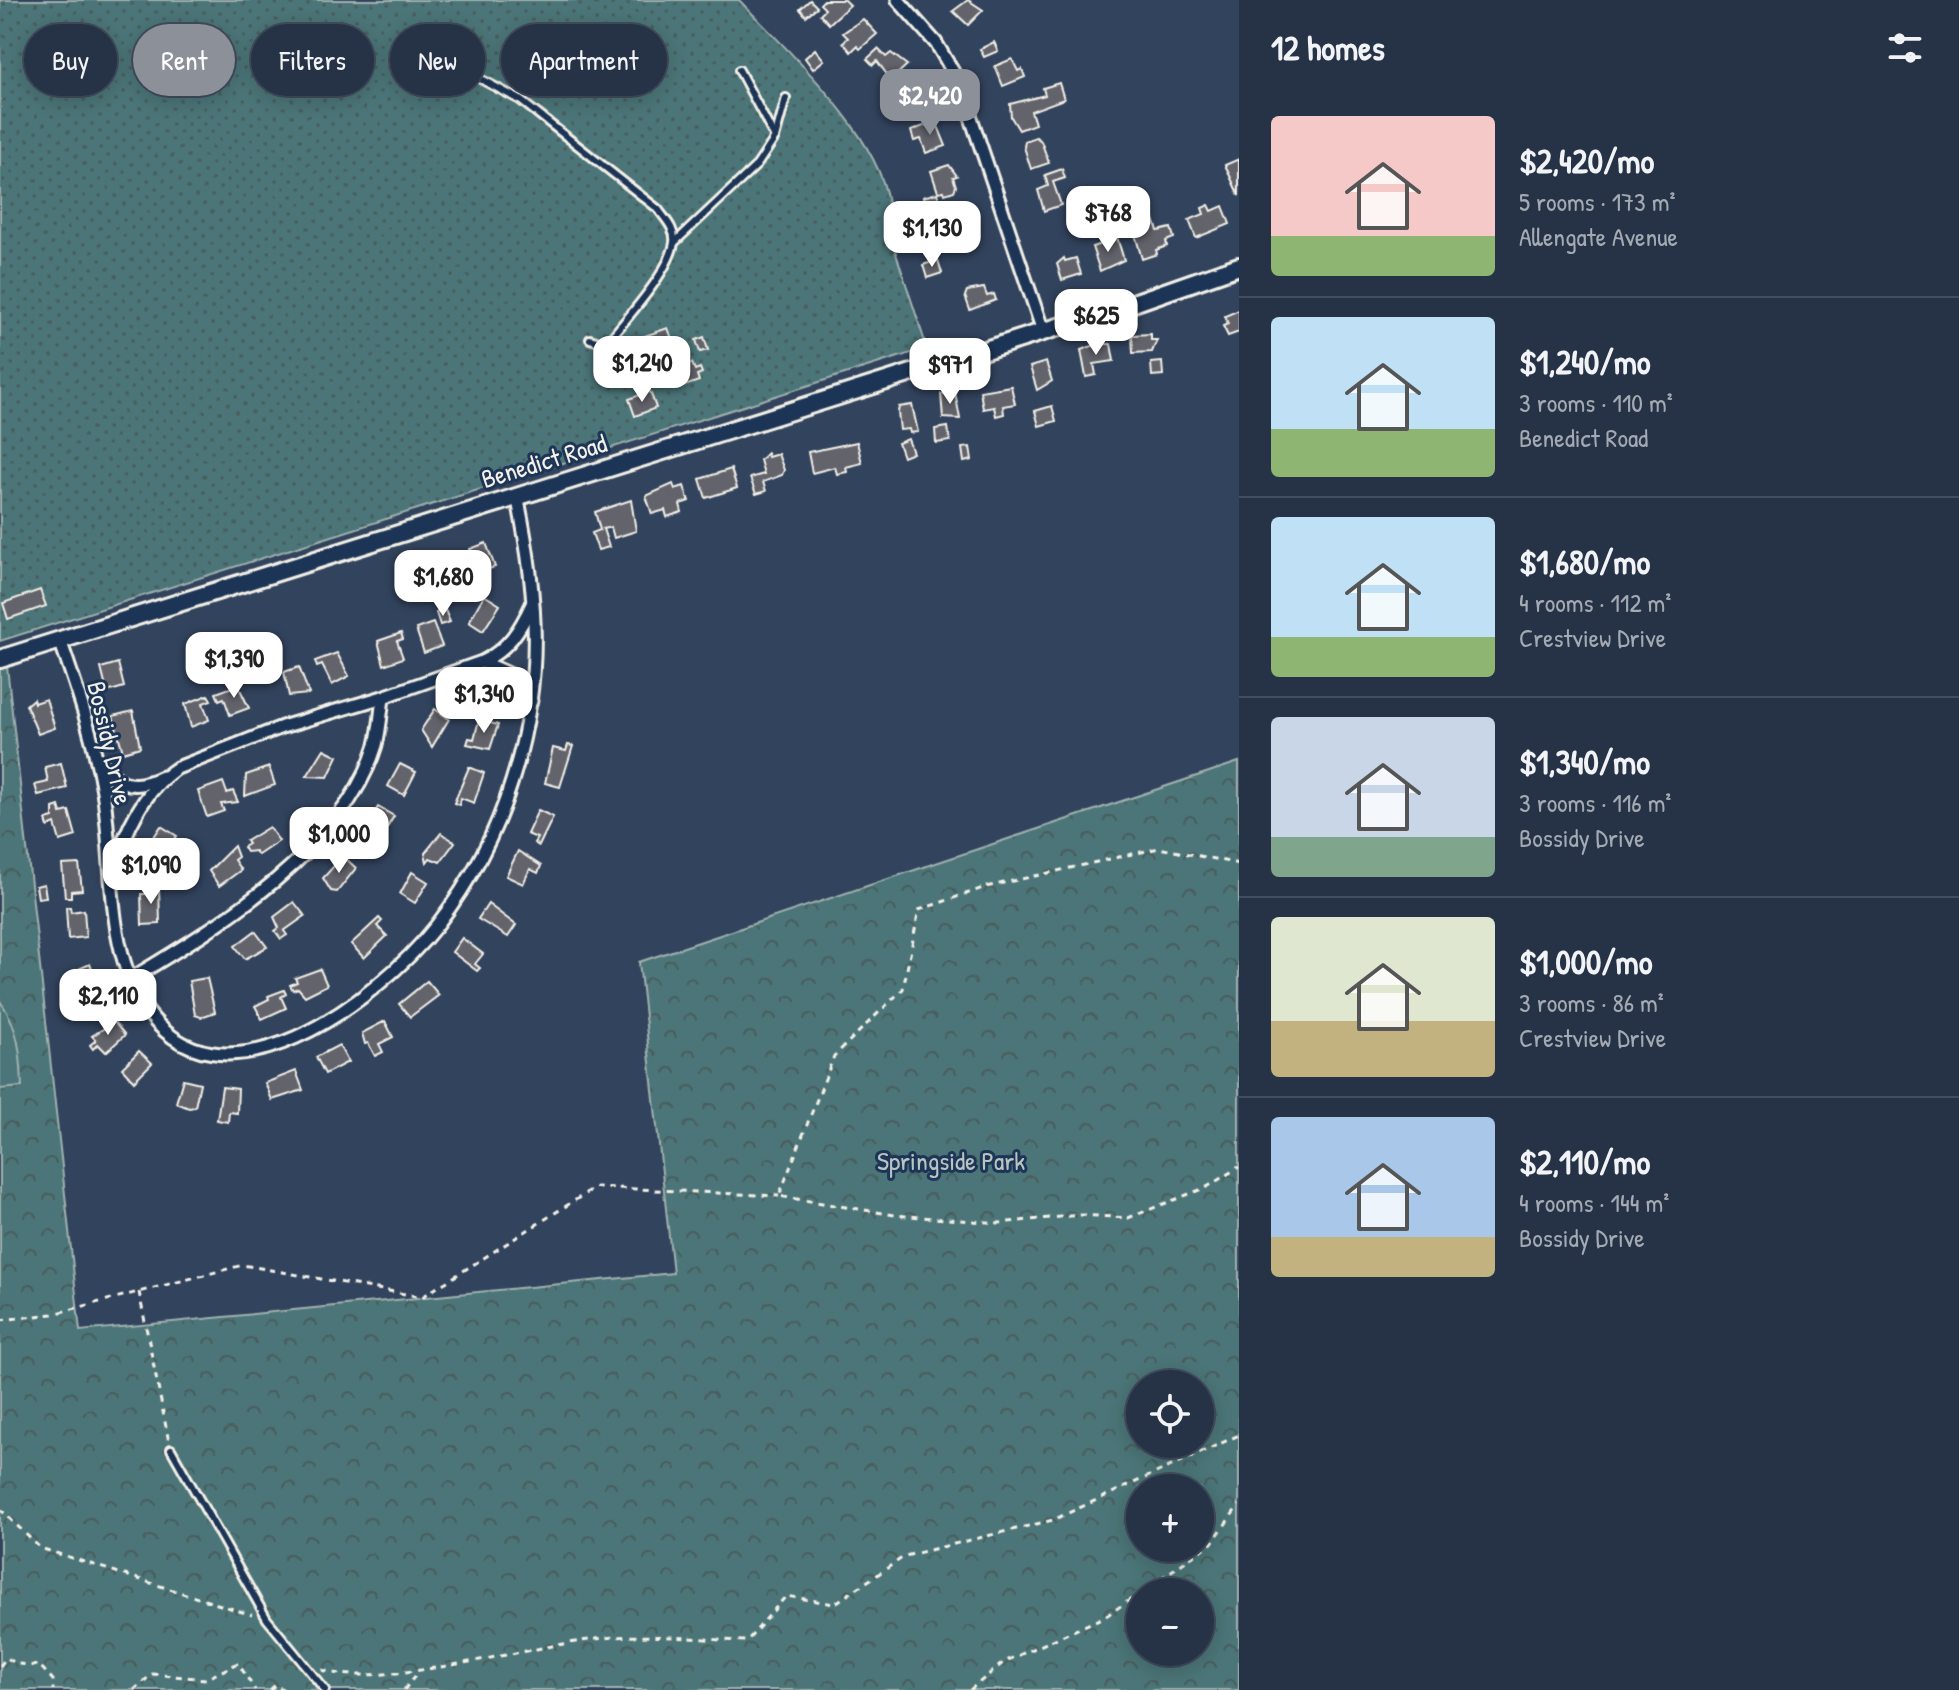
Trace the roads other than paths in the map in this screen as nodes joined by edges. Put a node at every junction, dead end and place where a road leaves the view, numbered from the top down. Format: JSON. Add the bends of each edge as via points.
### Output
{"nodes":[{"id":1,"x":906,"y":3,"type":"edge"},
{"id":2,"x":739,"y":70,"type":"dead end"},
{"id":3,"x":485,"y":81,"type":"edge"},
{"id":4,"x":786,"y":98,"type":"dead end"},
{"id":5,"x":775,"y":138,"type":"junction"},
{"id":6,"x":674,"y":243,"type":"junction"},
{"id":7,"x":1239,"y":266,"type":"edge"},
{"id":8,"x":1043,"y":331,"type":"junction"},
{"id":9,"x":590,"y":339,"type":"dead end"},
{"id":10,"x":517,"y":495,"type":"junction"},
{"id":11,"x":533,"y":599,"type":"junction"},
{"id":12,"x":60,"y":640,"type":"junction"},
{"id":13,"x":0,"y":659,"type":"edge"},
{"id":14,"x":482,"y":662,"type":"junction"},
{"id":15,"x":383,"y":697,"type":"junction"},
{"id":16,"x":533,"y":705,"type":"junction"},
{"id":17,"x":94,"y":755,"type":"junction"},
{"id":18,"x":166,"y":775,"type":"junction"},
{"id":19,"x":111,"y":877,"type":"junction"},
{"id":20,"x":132,"y":978,"type":"junction"},
{"id":21,"x":171,"y":1449,"type":"road end"},
{"id":22,"x":325,"y":1690,"type":"edge"}],
"edges":[{"from":1,"to":8,"type":"street","via":[[959,82]]},
{"from":2,"to":5,"type":"lane"},
{"from":3,"to":6,"type":"lane","via":[[520,100],[658,209],[671,226]]},
{"from":4,"to":5,"type":"lane"},
{"from":5,"to":6,"type":"lane","via":[[740,183]]},
{"from":6,"to":9,"type":"lane","via":[[663,267],[606,344]]},
{"from":7,"to":8,"type":"street","name":"Benedict Road"},
{"from":8,"to":10,"type":"street","name":"Benedict Road"},
{"from":10,"to":11,"type":"street","name":"Bossidy Drive"},
{"from":10,"to":12,"type":"street","name":"Benedict Road"},
{"from":11,"to":14,"type":"street","via":[[520,631]]},
{"from":11,"to":16,"type":"street","name":"Bossidy Drive"},
{"from":12,"to":13,"type":"street","name":"Benedict Road"},
{"from":12,"to":17,"type":"street","name":"Bossidy Drive"},
{"from":14,"to":15,"type":"street"},
{"from":14,"to":16,"type":"street","via":[[513,676]]},
{"from":15,"to":18,"type":"street","via":[[200,756]]},
{"from":15,"to":20,"type":"street","via":[[376,746],[323,835],[222,920]]},
{"from":16,"to":20,"type":"street","name":"Bossidy Drive","via":[[512,783],[481,861],[436,926],[388,975],[347,1006],[316,1027],[252,1054],[211,1053],[162,1026],[142,1004]]},
{"from":17,"to":18,"type":"street","via":[[131,786]]},
{"from":17,"to":19,"type":"street","name":"Bossidy Drive"},
{"from":18,"to":19,"type":"street","via":[[126,832]]},
{"from":19,"to":20,"type":"street","name":"Bossidy Drive","via":[[117,926]]},
{"from":21,"to":22,"type":"lane","via":[[267,1619]]}]}
